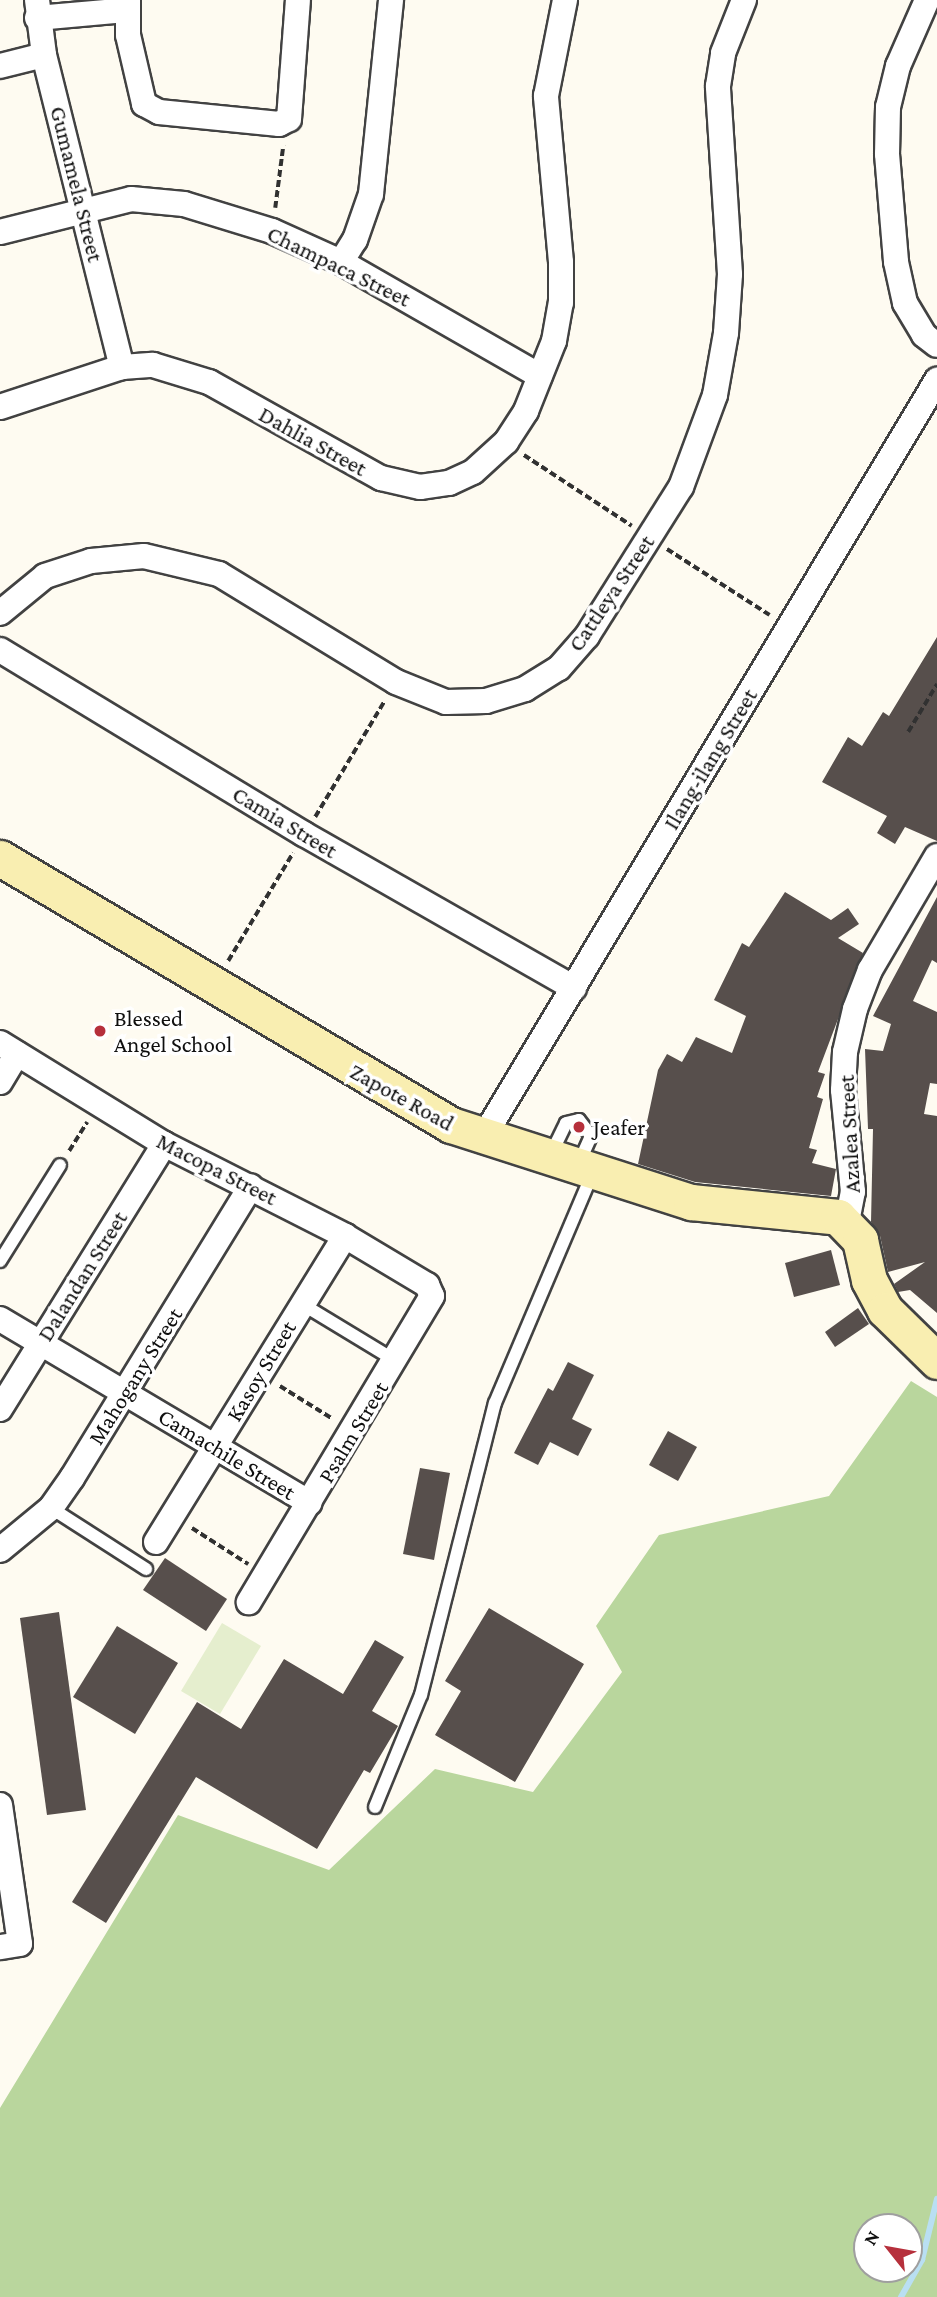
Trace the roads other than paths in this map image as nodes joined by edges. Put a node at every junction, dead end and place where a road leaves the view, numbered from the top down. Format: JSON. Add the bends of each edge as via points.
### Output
{"nodes":[{"id":1,"x":298,"y":0,"type":"edge"},
{"id":2,"x":391,"y":0,"type":"edge"},
{"id":3,"x":565,"y":0,"type":"edge"},
{"id":4,"x":744,"y":0,"type":"edge"},
{"id":5,"x":927,"y":0,"type":"edge"},
{"id":6,"x":127,"y":5,"type":"edge"},
{"id":7,"x":37,"y":9,"type":"edge"},
{"id":8,"x":44,"y":55,"type":"junction"},
{"id":9,"x":0,"y":66,"type":"edge"},
{"id":10,"x":85,"y":210,"type":"junction"},
{"id":11,"x":0,"y":232,"type":"edge"},
{"id":12,"x":341,"y":262,"type":"junction"},
{"id":13,"x":937,"y":345,"type":"edge"},
{"id":14,"x":122,"y":367,"type":"junction"},
{"id":15,"x":540,"y":376,"type":"junction"},
{"id":16,"x":937,"y":380,"type":"edge"},
{"id":17,"x":0,"y":407,"type":"edge"},
{"id":18,"x":0,"y":613,"type":"edge"},
{"id":19,"x":0,"y":650,"type":"edge"},
{"id":20,"x":937,"y":856,"type":"edge"},
{"id":21,"x":0,"y":858,"type":"edge"},
{"id":22,"x":574,"y":988,"type":"junction"},
{"id":23,"x":9,"y":1048,"type":"edge"},
{"id":24,"x":0,"y":1083,"type":"edge"},
{"id":25,"x":483,"y":1138,"type":"junction"},
{"id":26,"x":164,"y":1144,"type":"junction"},
{"id":27,"x":60,"y":1165,"type":"road end"},
{"id":28,"x":572,"y":1167,"type":"junction"},
{"id":29,"x":251,"y":1186,"type":"junction"},
{"id":30,"x":847,"y":1222,"type":"junction"},
{"id":31,"x":345,"y":1236,"type":"junction"},
{"id":32,"x":0,"y":1261,"type":"edge"},
{"id":33,"x":432,"y":1296,"type":"joint"},
{"id":34,"x":302,"y":1304,"type":"junction"},
{"id":35,"x":0,"y":1319,"type":"edge"},
{"id":36,"x":40,"y":1343,"type":"junction"},
{"id":37,"x":397,"y":1361,"type":"junction"},
{"id":38,"x":937,"y":1361,"type":"edge"},
{"id":39,"x":126,"y":1393,"type":"junction"},
{"id":40,"x":0,"y":1409,"type":"edge"},
{"id":41,"x":214,"y":1448,"type":"junction"},
{"id":42,"x":310,"y":1503,"type":"junction"},
{"id":43,"x":51,"y":1508,"type":"junction"},
{"id":44,"x":156,"y":1542,"type":"dead end"},
{"id":45,"x":0,"y":1550,"type":"edge"},
{"id":46,"x":146,"y":1569,"type":"dead end"},
{"id":47,"x":248,"y":1602,"type":"dead end"},
{"id":48,"x":0,"y":1805,"type":"edge"},
{"id":49,"x":375,"y":1807,"type":"dead end"},
{"id":50,"x":10,"y":1945,"type":"edge"}],
"edges":[{"from":1,"to":6,"type":"street","via":[[286,123],[159,111],[145,104],[134,69]]},
{"from":2,"to":12,"type":"street","via":[[371,194],[355,240]]},
{"from":3,"to":15,"type":"street","name":"Dahlia Street","via":[[546,96],[561,303]]},
{"from":4,"to":18,"type":"street","name":"Cattleya Street","via":[[723,53],[718,86],[730,274],[715,395],[681,487],[587,636],[559,668],[525,689],[486,701],[446,702],[396,682],[219,574],[144,556],[91,561],[45,576]]},
{"from":5,"to":13,"type":"street","via":[[898,66],[888,107],[887,154],[896,261],[905,303],[924,335]]},
{"from":6,"to":7,"type":"street"},
{"from":7,"to":8,"type":"street","name":"Gumamela Street"},
{"from":8,"to":9,"type":"street"},
{"from":8,"to":10,"type":"street","name":"Gumamela Street"},
{"from":10,"to":11,"type":"street","name":"Champaca Street"},
{"from":10,"to":12,"type":"street","name":"Champaca Street","via":[[131,199],[184,204],[272,231]]},
{"from":10,"to":14,"type":"street","name":"Gumamela Street"},
{"from":12,"to":15,"type":"street","name":"Champaca Street"},
{"from":14,"to":15,"type":"street","name":"Dahlia Street","via":[[153,365],[181,370],[340,458],[381,478],[420,487],[449,484],[474,472],[498,450],[526,411]]},
{"from":14,"to":17,"type":"street","name":"Dahlia Street"},
{"from":16,"to":22,"type":"street","name":"Ilang-ilang Street"},
{"from":19,"to":22,"type":"street","name":"Camia Street","via":[[304,834]]},
{"from":20,"to":30,"type":"street","name":"Azalea Street","via":[[870,970],[855,1009],[844,1065],[853,1200]]},
{"from":21,"to":25,"type":"main road","name":"Zapote Road","via":[[405,1101]]},
{"from":22,"to":25,"type":"street","name":"Ilang-ilang Street"},
{"from":23,"to":24,"type":"street"},
{"from":23,"to":26,"type":"street","name":"Macopa Street"},
{"from":25,"to":28,"type":"main road","name":"Zapote Road"},
{"from":26,"to":29,"type":"street","name":"Macopa Street"},
{"from":26,"to":36,"type":"street","name":"Dalandan Street"},
{"from":27,"to":32,"type":"lane"},
{"from":28,"to":30,"type":"main road","name":"Zapote Road","via":[[691,1202],[828,1214]]},
{"from":28,"to":49,"type":"lane","via":[[495,1403],[421,1695]]},
{"from":29,"to":31,"type":"street","name":"Macopa Street"},
{"from":29,"to":39,"type":"street","name":"Mahogany Street"},
{"from":30,"to":38,"type":"main road","via":[[860,1240],[869,1280],[885,1310]]},
{"from":31,"to":33,"type":"street","name":"Macopa Street","via":[[427,1285]]},
{"from":31,"to":34,"type":"street","name":"Kasoy Street"},
{"from":33,"to":37,"type":"street","name":"Psalm Street"},
{"from":34,"to":37,"type":"lane"},
{"from":34,"to":41,"type":"street","name":"Kasoy Street"},
{"from":35,"to":36,"type":"street","name":"Camachile Street"},
{"from":36,"to":39,"type":"street","name":"Camachile Street"},
{"from":36,"to":40,"type":"street","name":"Dalandan Street"},
{"from":37,"to":42,"type":"street","name":"Psalm Street"},
{"from":39,"to":41,"type":"street","name":"Camachile Street"},
{"from":39,"to":43,"type":"street","name":"Mahogany Street"},
{"from":41,"to":42,"type":"street","name":"Camachile Street"},
{"from":41,"to":44,"type":"street","name":"Kasoy Street"},
{"from":42,"to":47,"type":"street","name":"Psalm Street"},
{"from":43,"to":45,"type":"street","name":"Mahogany Street"},
{"from":43,"to":46,"type":"lane"},
{"from":48,"to":50,"type":"street"}]}
